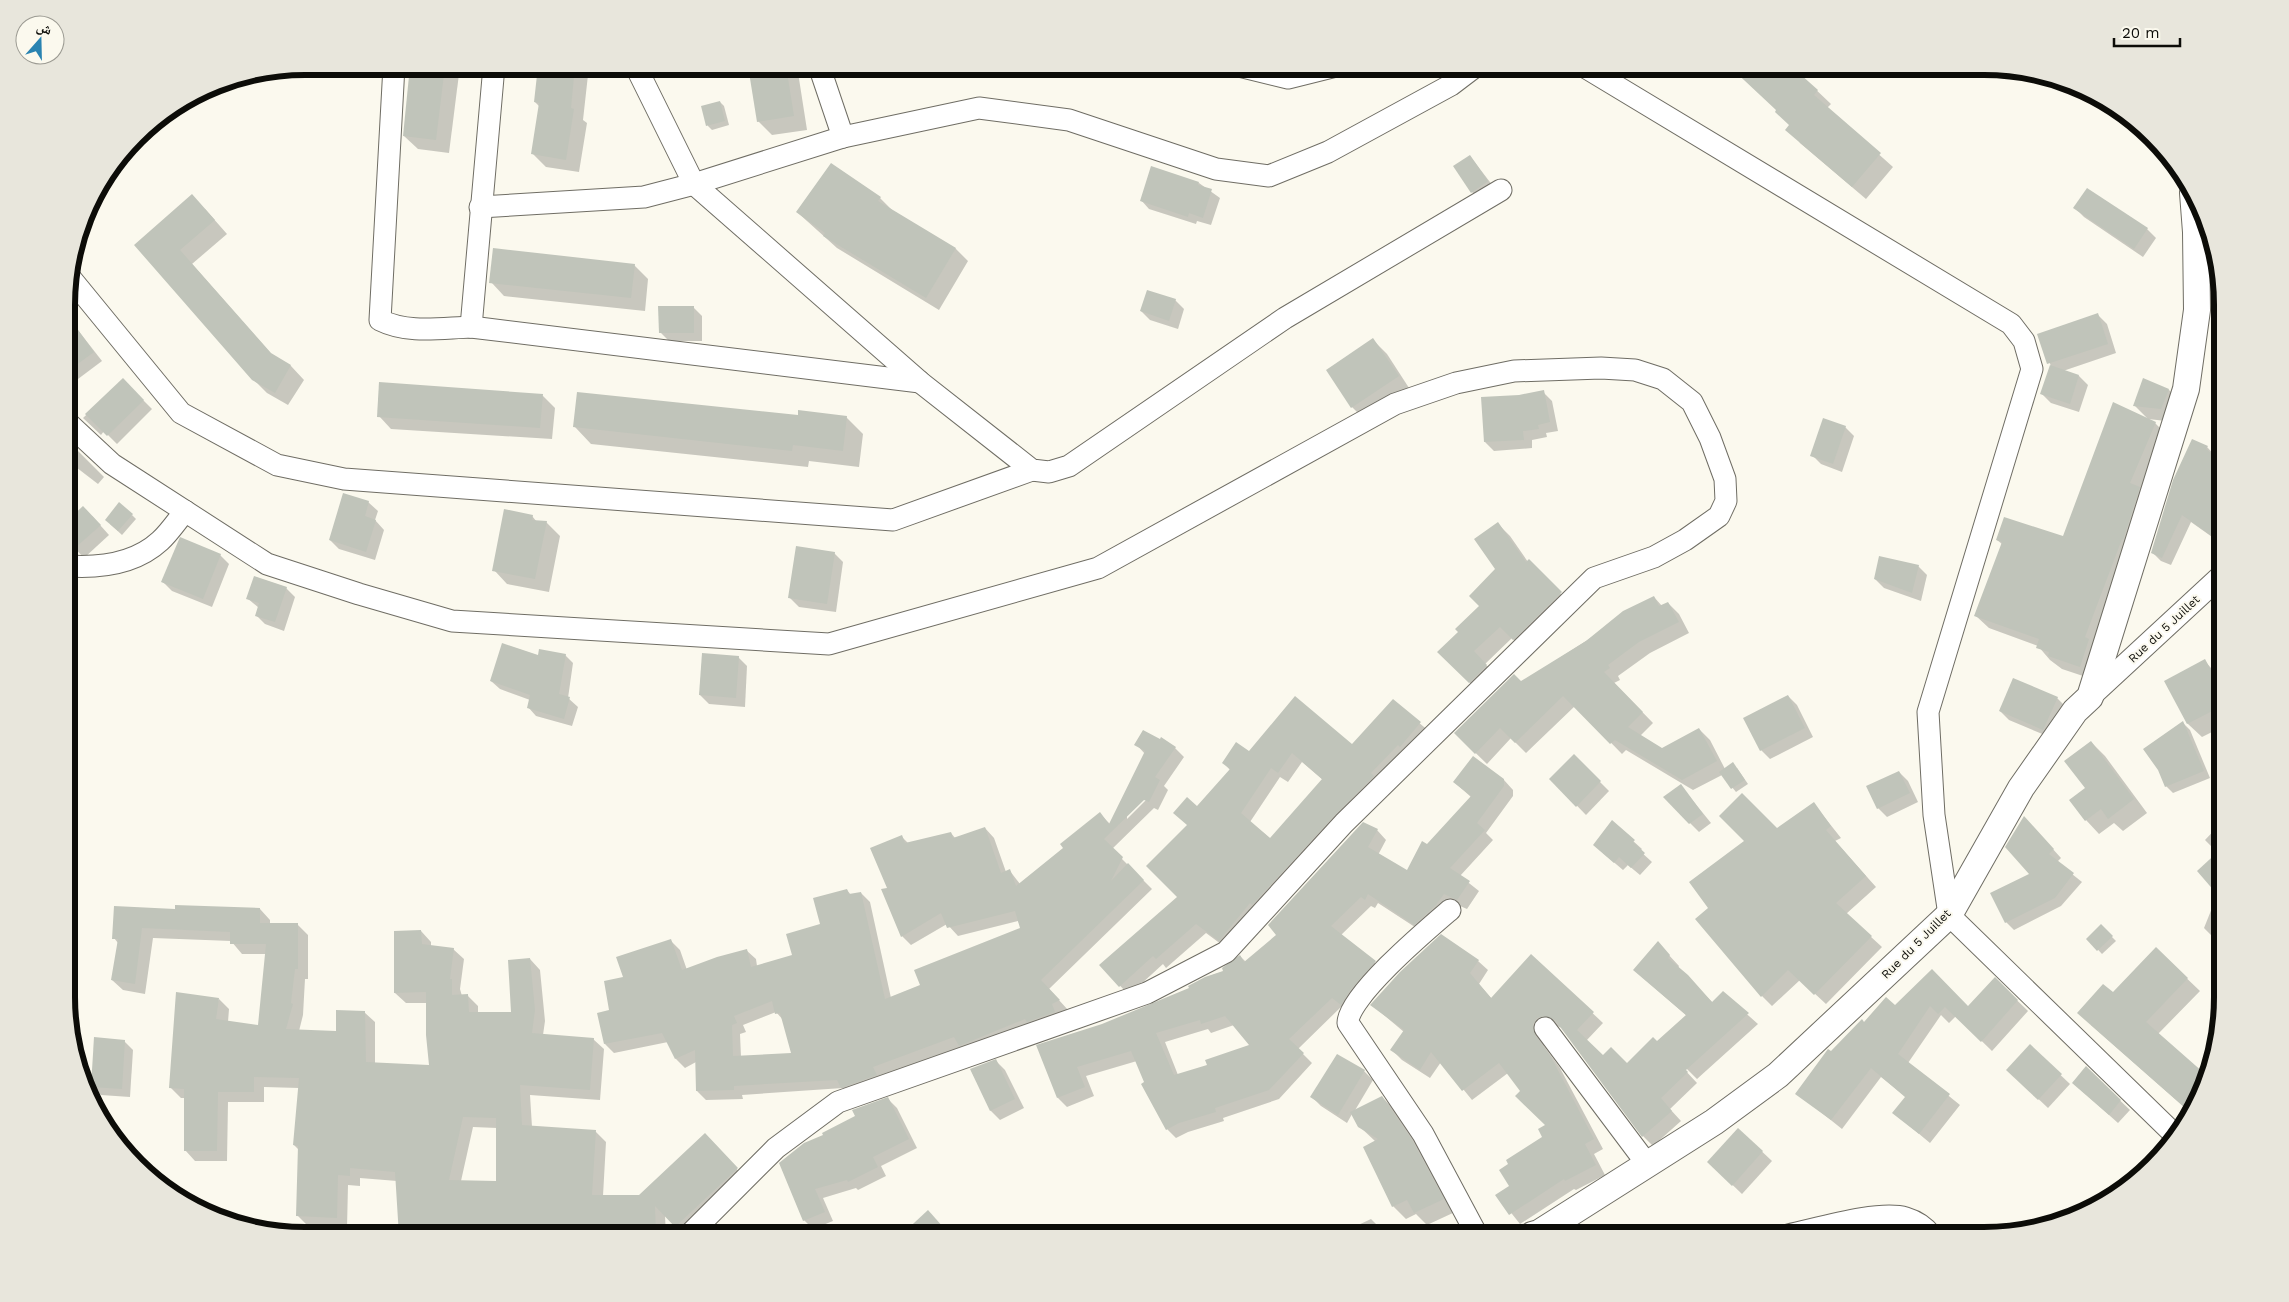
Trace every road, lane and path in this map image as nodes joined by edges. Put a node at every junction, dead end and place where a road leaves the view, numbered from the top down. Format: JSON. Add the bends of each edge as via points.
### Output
{"nodes":[{"id":1,"x":394,"y":75,"type":"edge"},
{"id":2,"x":493,"y":75,"type":"edge"},
{"id":3,"x":640,"y":75,"type":"edge"},
{"id":4,"x":822,"y":75,"type":"edge"},
{"id":5,"x":1464,"y":75,"type":"edge"},
{"id":6,"x":1598,"y":75,"type":"edge"},
{"id":7,"x":843,"y":138,"type":"junction"},
{"id":8,"x":694,"y":184,"type":"junction"},
{"id":9,"x":1501,"y":190,"type":"dead end"},
{"id":10,"x":480,"y":207,"type":"junction"},
{"id":11,"x":2195,"y":214,"type":"edge"},
{"id":12,"x":76,"y":284,"type":"edge"},
{"id":13,"x":470,"y":327,"type":"junction"},
{"id":14,"x":920,"y":382,"type":"junction"},
{"id":15,"x":75,"y":430,"type":"edge"},
{"id":16,"x":1032,"y":470,"type":"junction"},
{"id":17,"x":184,"y":511,"type":"junction"},
{"id":18,"x":75,"y":567,"type":"edge"},
{"id":19,"x":2214,"y":582,"type":"edge"},
{"id":20,"x":2090,"y":697,"type":"junction"},
{"id":21,"x":1450,"y":910,"type":"dead end"},
{"id":22,"x":1949,"y":915,"type":"junction"},
{"id":23,"x":1545,"y":1028,"type":"dead end"},
{"id":24,"x":2171,"y":1131,"type":"edge"},
{"id":25,"x":1647,"y":1164,"type":"junction"},
{"id":26,"x":697,"y":1227,"type":"edge"},
{"id":27,"x":1473,"y":1227,"type":"edge"},
{"id":28,"x":1549,"y":1227,"type":"edge"},
{"id":29,"x":1827,"y":1227,"type":"edge"},
{"id":30,"x":1923,"y":1227,"type":"edge"}],
"edges":[{"from":1,"to":13,"type":"street","via":[[380,320],[394,327],[411,329]]},
{"from":2,"to":10,"type":"street"},
{"from":3,"to":8,"type":"street"},
{"from":4,"to":7,"type":"street"},
{"from":5,"to":7,"type":"street","via":[[1328,152],[1269,176],[1216,169],[1069,120],[979,108]]},
{"from":6,"to":22,"type":"street","via":[[2011,324],[2024,341],[2032,369],[1928,712],[1934,815]]},
{"from":7,"to":8,"type":"street"},
{"from":8,"to":10,"type":"street","via":[[644,197]]},
{"from":8,"to":14,"type":"street"},
{"from":9,"to":16,"type":"street","via":[[1285,318],[1069,466],[1049,472]]},
{"from":10,"to":13,"type":"street"},
{"from":11,"to":20,"type":"street","via":[[2197,310],[2186,390]]},
{"from":12,"to":16,"type":"street","via":[[181,413],[278,465],[334,477],[893,520]]},
{"from":13,"to":14,"type":"street"},
{"from":14,"to":16,"type":"street"},
{"from":15,"to":17,"type":"street","via":[[112,464]]},
{"from":17,"to":18,"type":"street","via":[[160,542],[132,560],[92,568]]},
{"from":17,"to":26,"type":"street","via":[[267,564],[452,621],[829,644],[1098,568],[1395,404],[1456,384],[1514,371],[1635,370],[1663,379],[1692,402],[1725,479],[1726,501],[1719,516],[1654,557],[1594,578],[1344,823],[1226,952],[1147,993],[838,1102],[776,1148]]},
{"from":19,"to":20,"type":"street","name":"Rue du 5 Juillet"},
{"from":20,"to":22,"type":"street","name":"Rue du 5 Juillet","via":[[2076,711],[2021,788]]},
{"from":21,"to":27,"type":"street","via":[[1404,949],[1351,1008],[1348,1023],[1423,1134]]},
{"from":22,"to":24,"type":"street"},
{"from":22,"to":25,"type":"street","name":"Rue du 5 Juillet","via":[[1778,1075],[1714,1122]]},
{"from":23,"to":25,"type":"street"},
{"from":25,"to":28,"type":"street","name":"Rue du 5 Juillet"},
{"from":29,"to":30,"type":"street","via":[[1892,1216],[1906,1218]]}]}
